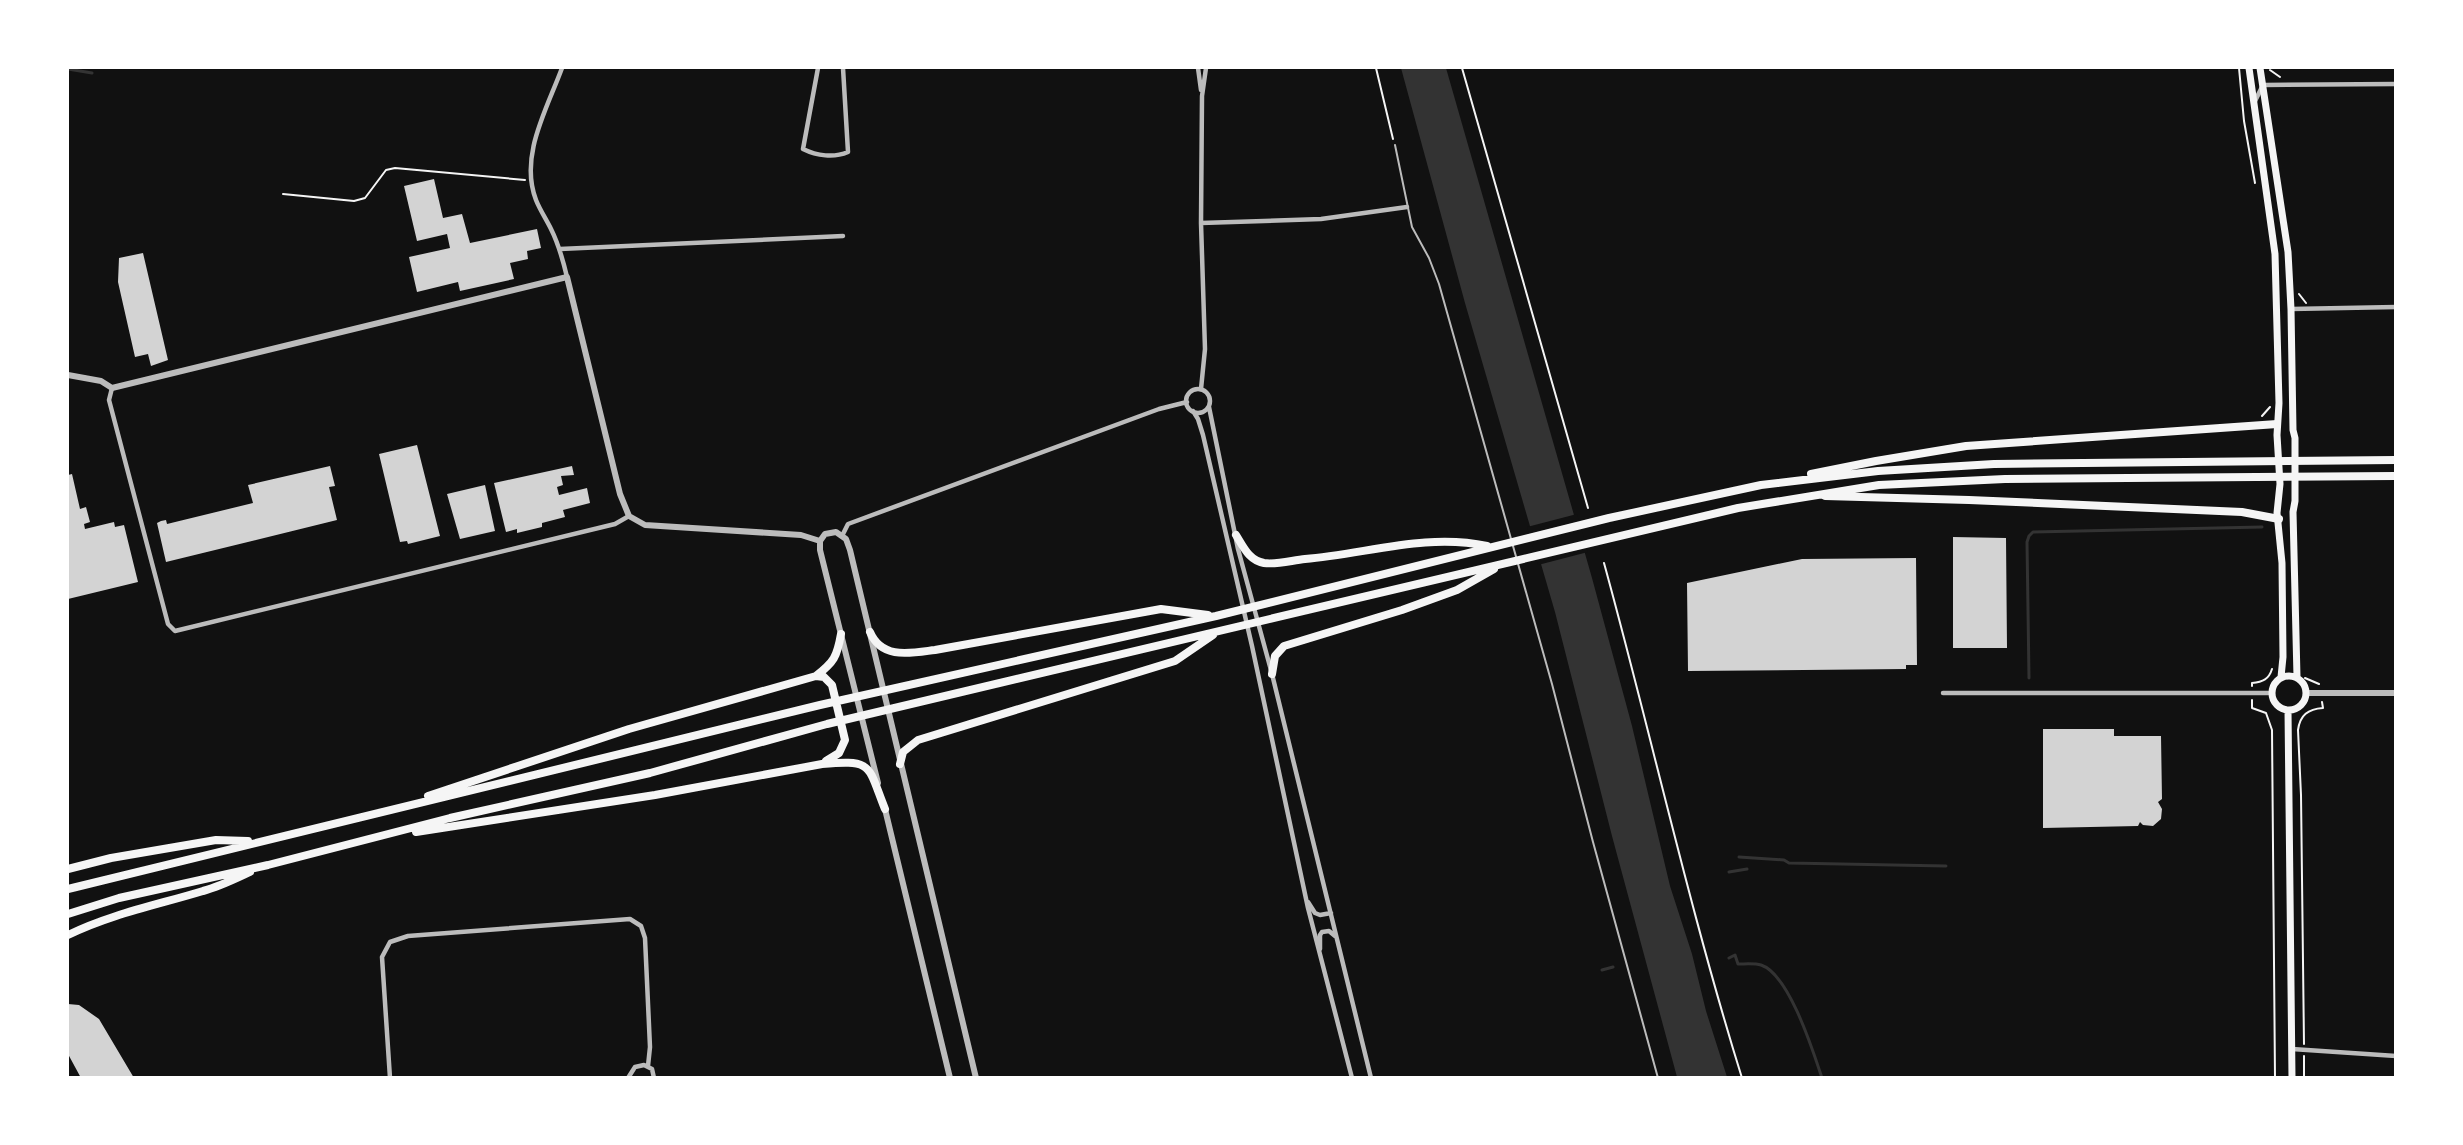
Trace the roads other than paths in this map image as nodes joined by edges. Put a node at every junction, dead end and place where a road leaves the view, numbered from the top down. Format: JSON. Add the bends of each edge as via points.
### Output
{"nodes":[{"id":1,"x":562,"y":68,"type":"edge"},
{"id":2,"x":818,"y":68,"type":"edge"},
{"id":3,"x":843,"y":68,"type":"edge"},
{"id":4,"x":1198,"y":68,"type":"edge"},
{"id":5,"x":1206,"y":68,"type":"edge"},
{"id":6,"x":2249,"y":68,"type":"edge"},
{"id":7,"x":2260,"y":68,"type":"edge"},
{"id":8,"x":2396,"y":84,"type":"edge"},
{"id":9,"x":2263,"y":85,"type":"junction"},
{"id":10,"x":1202,"y":96,"type":"junction"},
{"id":11,"x":2254,"y":103,"type":"junction"},
{"id":12,"x":1395,"y":145,"type":"road end"},
{"id":13,"x":1407,"y":207,"type":"junction"},
{"id":14,"x":1202,"y":223,"type":"junction"},
{"id":15,"x":843,"y":236,"type":"dead end"},
{"id":16,"x":560,"y":249,"type":"junction"},
{"id":17,"x":567,"y":277,"type":"junction"},
{"id":18,"x":2276,"y":294,"type":"junction"},
{"id":19,"x":2396,"y":307,"type":"edge"},
{"id":20,"x":2291,"y":309,"type":"junction"},
{"id":21,"x":68,"y":375,"type":"edge"},
{"id":22,"x":112,"y":388,"type":"junction"},
{"id":23,"x":1201,"y":389,"type":"junction"},
{"id":24,"x":1187,"y":402,"type":"junction"},
{"id":25,"x":1209,"y":407,"type":"junction"},
{"id":26,"x":1193,"y":411,"type":"junction"},
{"id":27,"x":2277,"y":424,"type":"junction"},
{"id":28,"x":2293,"y":430,"type":"junction"},
{"id":29,"x":2396,"y":460,"type":"edge"},
{"id":30,"x":2396,"y":476,"type":"edge"},
{"id":31,"x":1761,"y":485,"type":"junction"},
{"id":32,"x":1803,"y":496,"type":"junction"},
{"id":33,"x":2293,"y":512,"type":"junction"},
{"id":34,"x":629,"y":516,"type":"junction"},
{"id":35,"x":2279,"y":519,"type":"junction"},
{"id":36,"x":843,"y":534,"type":"junction"},
{"id":37,"x":1236,"y":535,"type":"junction"},
{"id":38,"x":820,"y":541,"type":"junction"},
{"id":39,"x":1490,"y":547,"type":"junction"},
{"id":40,"x":1506,"y":563,"type":"junction"},
{"id":41,"x":1219,"y":615,"type":"junction"},
{"id":42,"x":1222,"y":631,"type":"junction"},
{"id":43,"x":870,"y":632,"type":"junction"},
{"id":44,"x":841,"y":634,"type":"junction"},
{"id":45,"x":1272,"y":674,"type":"junction"},
{"id":46,"x":816,"y":676,"type":"junction"},
{"id":47,"x":2281,"y":677,"type":"junction"},
{"id":48,"x":2297,"y":677,"type":"junction"},
{"id":49,"x":1943,"y":693,"type":"dead end"},
{"id":50,"x":2272,"y":693,"type":"junction"},
{"id":51,"x":2306,"y":693,"type":"junction"},
{"id":52,"x":2396,"y":693,"type":"edge"},
{"id":53,"x":2288,"y":710,"type":"junction"},
{"id":54,"x":822,"y":764,"type":"junction"},
{"id":55,"x":900,"y":764,"type":"junction"},
{"id":56,"x":885,"y":809,"type":"junction"},
{"id":57,"x":375,"y":814,"type":"junction"},
{"id":58,"x":379,"y":838,"type":"junction"},
{"id":59,"x":262,"y":841,"type":"junction"},
{"id":60,"x":268,"y":865,"type":"junction"},
{"id":61,"x":68,"y":869,"type":"edge"},
{"id":62,"x":71,"y":888,"type":"edge"},
{"id":63,"x":1308,"y":902,"type":"junction"},
{"id":64,"x":1331,"y":913,"type":"junction"},
{"id":65,"x":68,"y":914,"type":"edge"},
{"id":66,"x":68,"y":935,"type":"edge"},
{"id":67,"x":1337,"y":938,"type":"junction"},
{"id":68,"x":1320,"y":950,"type":"junction"},
{"id":69,"x":2292,"y":1049,"type":"junction"},
{"id":70,"x":2396,"y":1056,"type":"edge"},
{"id":71,"x":648,"y":1066,"type":"junction"},
{"id":72,"x":390,"y":1077,"type":"edge"},
{"id":73,"x":629,"y":1077,"type":"edge"},
{"id":74,"x":654,"y":1077,"type":"edge"},
{"id":75,"x":950,"y":1077,"type":"edge"},
{"id":76,"x":976,"y":1077,"type":"edge"},
{"id":77,"x":1352,"y":1077,"type":"edge"},
{"id":78,"x":1371,"y":1077,"type":"edge"},
{"id":79,"x":1658,"y":1077,"type":"edge"},
{"id":80,"x":2292,"y":1077,"type":"edge"}],
"edges":[{"from":1,"to":16,"type":"street","via":[[530,159],[530,181],[536,201]]},
{"from":2,"to":3,"type":"street","via":[[803,149],[837,156],[848,152]]},
{"from":4,"to":10,"type":"street"},
{"from":5,"to":10,"type":"street"},
{"from":6,"to":11,"type":"main road"},
{"from":7,"to":9,"type":"main road"},
{"from":8,"to":9,"type":"street"},
{"from":9,"to":11,"type":"street"},
{"from":9,"to":20,"type":"main road","via":[[2288,252]]},
{"from":10,"to":14,"type":"street"},
{"from":11,"to":18,"type":"main road","via":[[2274,238]]},
{"from":12,"to":13,"type":"lane"},
{"from":13,"to":14,"type":"street","via":[[1321,219]]},
{"from":13,"to":79,"type":"lane","via":[[1412,227],[1439,284]]},
{"from":14,"to":23,"type":"street"},
{"from":15,"to":16,"type":"street"},
{"from":16,"to":17,"type":"street"},
{"from":17,"to":22,"type":"street"},
{"from":17,"to":34,"type":"street","via":[[620,494]]},
{"from":18,"to":20,"type":"main road"},
{"from":18,"to":27,"type":"main road"},
{"from":19,"to":20,"type":"street"},
{"from":20,"to":28,"type":"main road"},
{"from":21,"to":22,"type":"street","via":[[101,381]]},
{"from":22,"to":34,"type":"street","via":[[109,400],[124,461],[168,624],[175,632],[615,524]]},
{"from":23,"to":24,"type":"street","via":[[1189,393]]},
{"from":23,"to":25,"type":"street","via":[[1210,397]]},
{"from":24,"to":26,"type":"street"},
{"from":24,"to":36,"type":"street","via":[[848,524]]},
{"from":25,"to":26,"type":"street"},
{"from":25,"to":37,"type":"street"},
{"from":26,"to":63,"type":"street","via":[[1203,435],[1241,596]]},
{"from":27,"to":28,"type":"main road","via":[[2284,423]]},
{"from":27,"to":31,"type":"highway","via":[[1966,446]]},
{"from":27,"to":35,"type":"main road"},
{"from":28,"to":33,"type":"main road"},
{"from":29,"to":31,"type":"highway","via":[[1994,464],[1878,471]]},
{"from":30,"to":32,"type":"highway","via":[[2005,479],[1879,485]]},
{"from":31,"to":39,"type":"highway"},
{"from":32,"to":35,"type":"highway","via":[[2230,512]]},
{"from":32,"to":40,"type":"highway"},
{"from":33,"to":35,"type":"main road"},
{"from":33,"to":48,"type":"main road"},
{"from":34,"to":38,"type":"street","via":[[645,525],[801,534]]},
{"from":35,"to":47,"type":"main road"},
{"from":36,"to":38,"type":"street","via":[[825,534]]},
{"from":36,"to":43,"type":"street"},
{"from":37,"to":39,"type":"highway","via":[[1250,557],[1265,563],[1442,540]]},
{"from":37,"to":45,"type":"street"},
{"from":38,"to":44,"type":"street"},
{"from":39,"to":41,"type":"highway"},
{"from":40,"to":42,"type":"highway"},
{"from":40,"to":45,"type":"highway","via":[[1457,590],[1284,646],[1275,656]]},
{"from":41,"to":43,"type":"highway","via":[[1161,609],[898,654],[880,648]]},
{"from":41,"to":57,"type":"highway","via":[[820,705]]},
{"from":42,"to":55,"type":"highway","via":[[1175,661],[918,740],[903,752]]},
{"from":42,"to":58,"type":"highway","via":[[827,724],[650,773]]},
{"from":43,"to":55,"type":"street"},
{"from":44,"to":46,"type":"highway","via":[[834,660]]},
{"from":44,"to":56,"type":"street"},
{"from":45,"to":64,"type":"street"},
{"from":46,"to":54,"type":"highway","via":[[824,677],[832,685],[845,740],[839,753]]},
{"from":46,"to":57,"type":"highway","via":[[629,729]]},
{"from":47,"to":48,"type":"main road"},
{"from":47,"to":50,"type":"main road"},
{"from":48,"to":51,"type":"main road"},
{"from":49,"to":50,"type":"street"},
{"from":50,"to":53,"type":"main road","via":[[2275,703]]},
{"from":51,"to":52,"type":"street"},
{"from":51,"to":53,"type":"main road","via":[[2299,707]]},
{"from":53,"to":69,"type":"main road"},
{"from":54,"to":56,"type":"highway","via":[[859,762],[873,778]]},
{"from":54,"to":58,"type":"highway","via":[[655,795]]},
{"from":55,"to":76,"type":"street"},
{"from":56,"to":75,"type":"street"},
{"from":57,"to":59,"type":"highway"},
{"from":58,"to":60,"type":"highway"},
{"from":59,"to":61,"type":"highway","via":[[216,840]]},
{"from":59,"to":62,"type":"highway"},
{"from":60,"to":65,"type":"highway","via":[[119,898]]},
{"from":60,"to":66,"type":"highway","via":[[205,891],[136,908]]},
{"from":63,"to":64,"type":"street","via":[[1320,915]]},
{"from":63,"to":68,"type":"street"},
{"from":64,"to":67,"type":"street"},
{"from":67,"to":68,"type":"street","via":[[1329,931],[1322,932]]},
{"from":67,"to":78,"type":"street"},
{"from":68,"to":77,"type":"street"},
{"from":69,"to":70,"type":"street"},
{"from":69,"to":80,"type":"main road"},
{"from":71,"to":72,"type":"street","via":[[645,938],[641,926],[630,919],[408,936],[390,942],[382,957]]},
{"from":71,"to":73,"type":"street","via":[[635,1067]]},
{"from":71,"to":74,"type":"street"}]}
